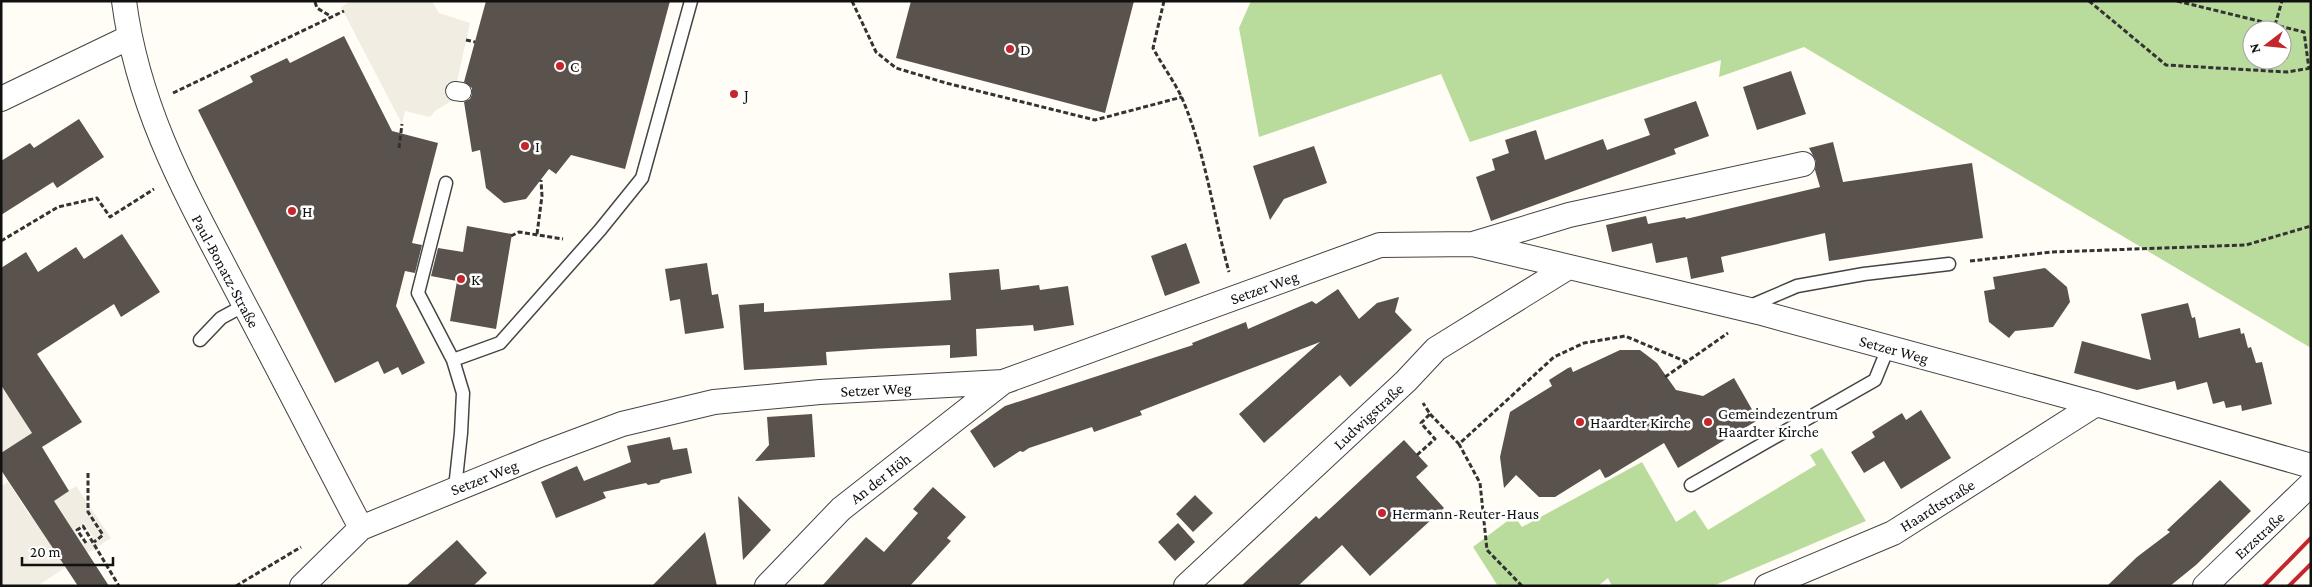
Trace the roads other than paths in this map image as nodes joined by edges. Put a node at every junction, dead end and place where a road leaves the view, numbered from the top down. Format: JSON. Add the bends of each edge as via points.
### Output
{"nodes":[{"id":1,"x":124,"y":1,"type":"edge"},
{"id":2,"x":691,"y":1,"type":"edge"},
{"id":3,"x":128,"y":38,"type":"junction"},
{"id":4,"x":1,"y":99,"type":"edge"},
{"id":5,"x":1803,"y":164,"type":"dead end"},
{"id":6,"x":446,"y":183,"type":"dead end"},
{"id":7,"x":1473,"y":244,"type":"junction"},
{"id":8,"x":1949,"y":264,"type":"road end"},
{"id":9,"x":1567,"y":268,"type":"junction"},
{"id":10,"x":245,"y":305,"type":"junction"},
{"id":11,"x":1751,"y":311,"type":"junction"},
{"id":12,"x":200,"y":340,"type":"dead end"},
{"id":13,"x":1888,"y":348,"type":"junction"},
{"id":14,"x":453,"y":360,"type":"junction"},
{"id":15,"x":1003,"y":382,"type":"junction"},
{"id":16,"x":2096,"y":404,"type":"junction"},
{"id":17,"x":2311,"y":466,"type":"edge"},
{"id":18,"x":2311,"y":484,"type":"edge"},
{"id":19,"x":1692,"y":486,"type":"dead end"},
{"id":20,"x":455,"y":488,"type":"junction"},
{"id":21,"x":361,"y":528,"type":"junction"},
{"id":22,"x":302,"y":586,"type":"edge"},
{"id":23,"x":767,"y":586,"type":"edge"},
{"id":24,"x":1186,"y":586,"type":"edge"},
{"id":25,"x":1767,"y":586,"type":"edge"},
{"id":26,"x":2205,"y":586,"type":"edge"}],
"edges":[{"from":1,"to":3,"type":"street","name":"Paul-Bonatz-Straße"},
{"from":2,"to":14,"type":"lane","via":[[642,178],[500,343]]},
{"from":3,"to":4,"type":"street"},
{"from":3,"to":10,"type":"street","name":"Paul-Bonatz-Straße","via":[[148,105],[176,175]]},
{"from":5,"to":7,"type":"street","name":"Setzer Weg","via":[[1569,215]]},
{"from":6,"to":14,"type":"lane","via":[[418,293]]},
{"from":7,"to":9,"type":"street","name":"Setzer Weg"},
{"from":7,"to":15,"type":"street","name":"Setzer Weg","via":[[1380,245]]},
{"from":8,"to":11,"type":"lane","via":[[1797,286]]},
{"from":9,"to":11,"type":"street","name":"Setzer Weg"},
{"from":9,"to":24,"type":"street","name":"Ludwigstraße","via":[[1436,349],[1406,381]]},
{"from":10,"to":12,"type":"lane","via":[[221,318]]},
{"from":10,"to":21,"type":"street","name":"Paul-Bonatz-Straße"},
{"from":11,"to":13,"type":"street","name":"Setzer Weg"},
{"from":13,"to":16,"type":"street","name":"Setzer Weg"},
{"from":13,"to":19,"type":"lane","via":[[1875,380]]},
{"from":14,"to":20,"type":"lane","via":[[463,393]]},
{"from":15,"to":20,"type":"street","name":"Setzer Weg","via":[[820,392],[714,402],[622,424]]},
{"from":15,"to":23,"type":"street","name":"An der Höh","via":[[841,509]]},
{"from":16,"to":17,"type":"street","name":"Setzer Weg"},
{"from":16,"to":25,"type":"street","name":"Haardtstraße","via":[[1893,533]]},
{"from":18,"to":26,"type":"street","name":"Erzstraße"},
{"from":20,"to":21,"type":"street","name":"Setzer Weg"},
{"from":21,"to":22,"type":"street","name":"Setzer Weg"}]}
